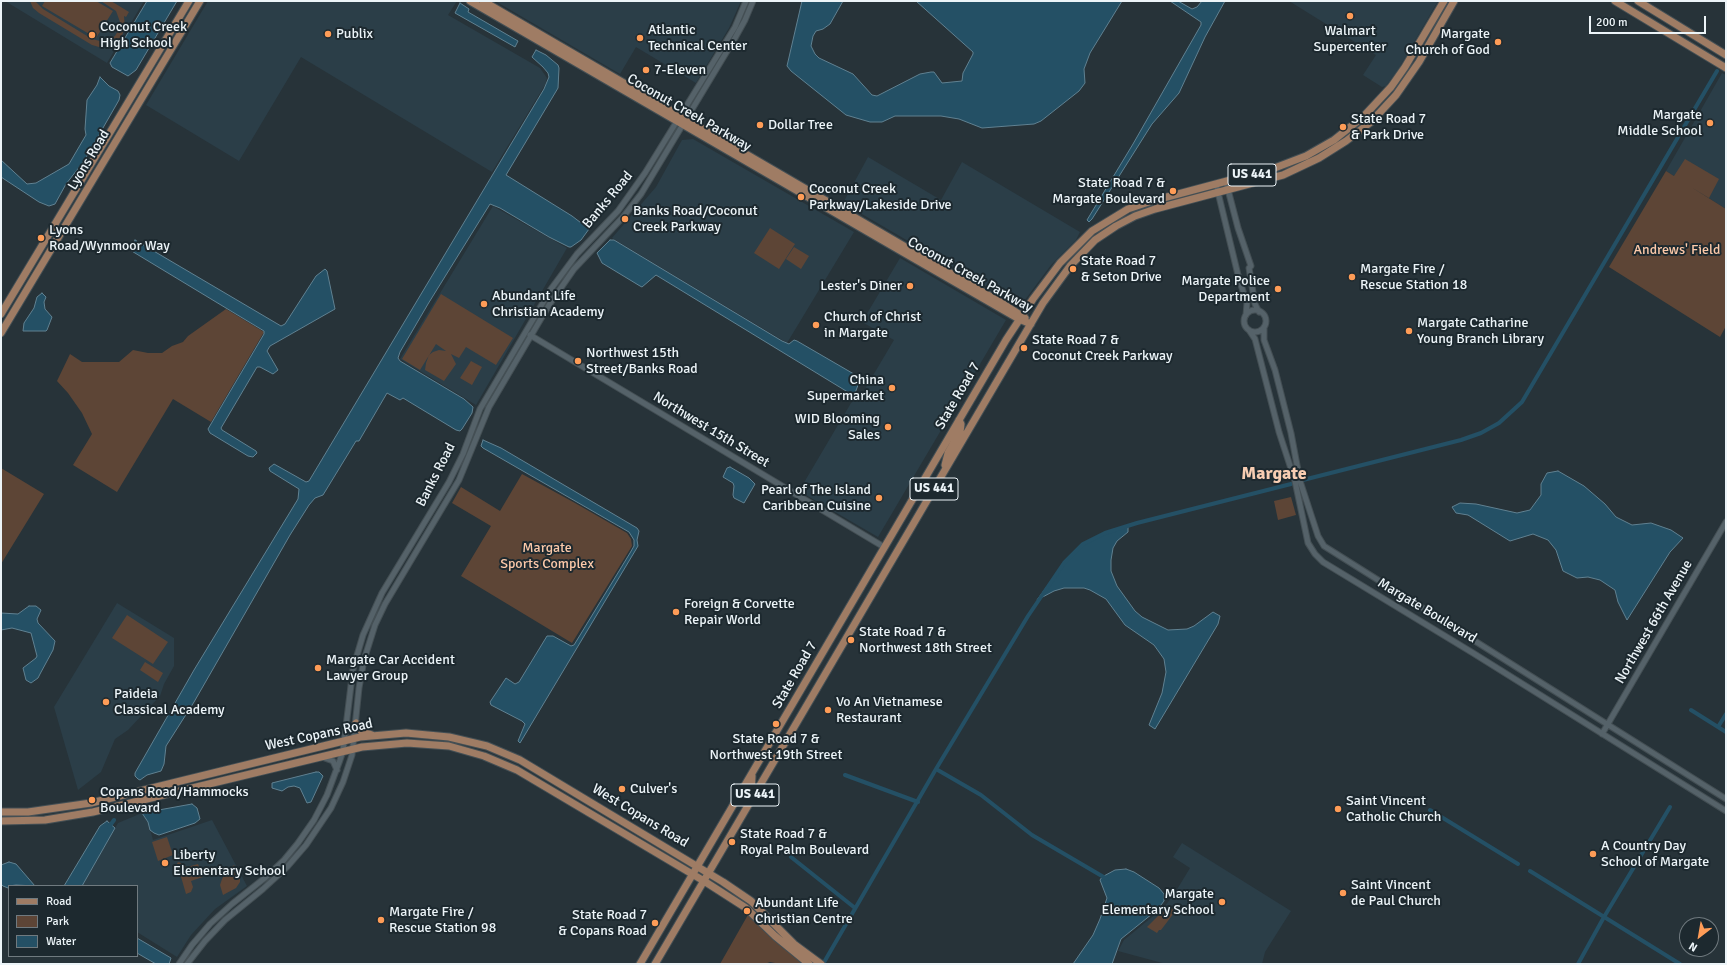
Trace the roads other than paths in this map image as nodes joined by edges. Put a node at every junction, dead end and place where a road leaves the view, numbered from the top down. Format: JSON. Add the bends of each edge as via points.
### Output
{"nodes":[{"id":1,"x":189,"y":1,"type":"edge"},
{"id":2,"x":200,"y":1,"type":"edge"},
{"id":3,"x":470,"y":1,"type":"edge"},
{"id":4,"x":483,"y":1,"type":"edge"},
{"id":5,"x":746,"y":1,"type":"edge"},
{"id":6,"x":753,"y":1,"type":"edge"},
{"id":7,"x":1444,"y":1,"type":"edge"},
{"id":8,"x":1454,"y":1,"type":"edge"},
{"id":9,"x":1615,"y":1,"type":"edge"},
{"id":10,"x":1638,"y":1,"type":"edge"},
{"id":11,"x":1428,"y":28,"type":"junction"},
{"id":12,"x":1421,"y":41,"type":"junction"},
{"id":13,"x":1428,"y":47,"type":"junction"},
{"id":14,"x":1726,"y":55,"type":"edge"},
{"id":15,"x":1419,"y":62,"type":"junction"},
{"id":16,"x":1726,"y":68,"type":"edge"},
{"id":17,"x":1385,"y":94,"type":"junction"},
{"id":18,"x":1381,"y":112,"type":"junction"},
{"id":19,"x":682,"y":120,"type":"junction"},
{"id":20,"x":1334,"y":140,"type":"junction"},
{"id":21,"x":1319,"y":158,"type":"junction"},
{"id":22,"x":1226,"y":182,"type":"junction"},
{"id":23,"x":1216,"y":184,"type":"junction"},
{"id":24,"x":1228,"y":190,"type":"junction"},
{"id":25,"x":1218,"y":193,"type":"junction"},
{"id":26,"x":1138,"y":205,"type":"junction"},
{"id":27,"x":1128,"y":220,"type":"junction"},
{"id":28,"x":1226,"y":226,"type":"junction"},
{"id":29,"x":1238,"y":228,"type":"junction"},
{"id":30,"x":919,"y":255,"type":"junction"},
{"id":31,"x":911,"y":257,"type":"junction"},
{"id":32,"x":1259,"y":312,"type":"junction"},
{"id":33,"x":1,"y":314,"type":"edge"},
{"id":34,"x":1246,"y":315,"type":"junction"},
{"id":35,"x":1021,"y":317,"type":"junction"},
{"id":36,"x":1031,"y":324,"type":"junction"},
{"id":37,"x":1264,"y":327,"type":"junction"},
{"id":38,"x":1249,"y":330,"type":"junction"},
{"id":39,"x":1,"y":332,"type":"edge"},
{"id":40,"x":525,"y":332,"type":"junction"},
{"id":41,"x":532,"y":336,"type":"junction"},
{"id":42,"x":969,"y":403,"type":"junction"},
{"id":43,"x":959,"y":420,"type":"junction"},
{"id":44,"x":970,"y":427,"type":"junction"},
{"id":45,"x":942,"y":474,"type":"junction"},
{"id":46,"x":1726,"y":522,"type":"edge"},
{"id":47,"x":898,"y":526,"type":"junction"},
{"id":48,"x":901,"y":545,"type":"junction"},
{"id":49,"x":884,"y":547,"type":"junction"},
{"id":50,"x":887,"y":568,"type":"junction"},
{"id":51,"x":356,"y":723,"type":"junction"},
{"id":52,"x":1608,"y":725,"type":"junction"},
{"id":53,"x":1602,"y":734,"type":"junction"},
{"id":54,"x":374,"y":735,"type":"junction"},
{"id":55,"x":353,"y":739,"type":"junction"},
{"id":56,"x":344,"y":740,"type":"junction"},
{"id":57,"x":353,"y":749,"type":"junction"},
{"id":58,"x":343,"y":751,"type":"junction"},
{"id":59,"x":319,"y":757,"type":"junction"},
{"id":60,"x":337,"y":770,"type":"junction"},
{"id":61,"x":752,"y":774,"type":"junction"},
{"id":62,"x":753,"y":798,"type":"junction"},
{"id":63,"x":1726,"y":799,"type":"edge"},
{"id":64,"x":1726,"y":811,"type":"edge"},
{"id":65,"x":1,"y":812,"type":"edge"},
{"id":66,"x":1,"y":821,"type":"edge"},
{"id":67,"x":698,"y":867,"type":"junction"},
{"id":68,"x":709,"y":873,"type":"junction"},
{"id":69,"x":693,"y":874,"type":"junction"},
{"id":70,"x":704,"y":880,"type":"junction"},
{"id":71,"x":819,"y":963,"type":"edge"},
{"id":72,"x":179,"y":964,"type":"edge"},
{"id":73,"x":187,"y":964,"type":"edge"},
{"id":74,"x":640,"y":964,"type":"edge"},
{"id":75,"x":655,"y":964,"type":"edge"},
{"id":76,"x":809,"y":964,"type":"edge"}],
"edges":[{"from":1,"to":33,"type":"main road","name":"Lyons Road"},
{"from":2,"to":39,"type":"main road","name":"Lyons Road"},
{"from":3,"to":19,"type":"main road","name":"Coconut Creek Parkway"},
{"from":4,"to":19,"type":"main road","name":"Coconut Creek Parkway"},
{"from":5,"to":19,"type":"street","name":"Banks Road"},
{"from":6,"to":19,"type":"street","name":"Banks Road","via":[[743,26]]},
{"from":7,"to":11,"type":"main road","name":"State Road 7","number":"US 441"},
{"from":8,"to":13,"type":"main road","name":"State Road 7","number":"US 441"},
{"from":9,"to":16,"type":"main road"},
{"from":10,"to":14,"type":"main road"},
{"from":11,"to":12,"type":"main road","name":"State Road 7","number":"US 441"},
{"from":11,"to":13,"type":"main road"},
{"from":12,"to":15,"type":"main road"},
{"from":12,"to":17,"type":"main road","name":"State Road 7","number":"US 441"},
{"from":13,"to":15,"type":"main road","name":"State Road 7","number":"US 441"},
{"from":15,"to":18,"type":"main road","name":"State Road 7","number":"US 441"},
{"from":17,"to":18,"type":"main road","via":[[1386,101]]},
{"from":17,"to":20,"type":"main road","name":"State Road 7","number":"US 441","via":[[1364,116]]},
{"from":18,"to":21,"type":"main road","name":"State Road 7","number":"US 441","via":[[1351,138]]},
{"from":19,"to":30,"type":"main road","name":"Coconut Creek Parkway"},
{"from":19,"to":31,"type":"main road","name":"Coconut Creek Parkway"},
{"from":19,"to":40,"type":"street","name":"Banks Road","via":[[618,211],[559,277]]},
{"from":19,"to":41,"type":"street","name":"Banks Road","via":[[641,194],[620,221],[574,269]]},
{"from":20,"to":21,"type":"main road"},
{"from":20,"to":22,"type":"main road","name":"State Road 7","number":"US 441","via":[[1284,165]]},
{"from":21,"to":24,"type":"main road","name":"State Road 7","number":"US 441","via":[[1283,175]]},
{"from":22,"to":23,"type":"main road","name":"State Road 7","number":"US 441"},
{"from":22,"to":24,"type":"street"},
{"from":23,"to":25,"type":"street"},
{"from":23,"to":26,"type":"main road","name":"State Road 7","number":"US 441"},
{"from":24,"to":25,"type":"main road","name":"State Road 7","number":"US 441"},
{"from":24,"to":29,"type":"street"},
{"from":25,"to":27,"type":"main road","name":"State Road 7","number":"US 441","via":[[1155,209]]},
{"from":25,"to":28,"type":"street"},
{"from":26,"to":27,"type":"main road","via":[[1130,212]]},
{"from":26,"to":35,"type":"main road","name":"State Road 7","number":"US 441","via":[[1101,224],[1076,246],[1044,283]]},
{"from":27,"to":36,"type":"main road","name":"State Road 7","number":"US 441","via":[[1095,240],[1076,258],[1053,288]]},
{"from":28,"to":29,"type":"street","via":[[1231,221]]},
{"from":28,"to":34,"type":"street","via":[[1247,303]]},
{"from":29,"to":32,"type":"street","via":[[1251,266],[1249,268]]},
{"from":30,"to":31,"type":"main road"},
{"from":30,"to":35,"type":"main road","name":"Coconut Creek Parkway"},
{"from":31,"to":35,"type":"main road","name":"Coconut Creek Parkway"},
{"from":32,"to":34,"type":"street","via":[[1252,311]]},
{"from":32,"to":37,"type":"street","via":[[1265,320]]},
{"from":34,"to":38,"type":"street","via":[[1244,322]]},
{"from":35,"to":36,"type":"main road","name":"Coconut Creek Parkway"},
{"from":35,"to":42,"type":"main road","name":"State Road 7","number":"US 441"},
{"from":36,"to":44,"type":"main road","name":"State Road 7","number":"US 441"},
{"from":37,"to":38,"type":"street","via":[[1259,331]]},
{"from":37,"to":52,"type":"street","name":"Margate Boulevard","via":[[1264,340],[1273,362],[1300,481],[1318,536],[1324,546]]},
{"from":38,"to":53,"type":"street","name":"Margate Boulevard","via":[[1255,339],[1279,432],[1295,481],[1308,543],[1315,554],[1323,562]]},
{"from":40,"to":41,"type":"street","name":"Northwest 15th Street"},
{"from":40,"to":56,"type":"street","name":"Banks Road","via":[[480,408],[449,482],[371,615],[352,669]]},
{"from":41,"to":49,"type":"street","name":"Northwest 15th Street"},
{"from":41,"to":51,"type":"street","name":"Banks Road","via":[[489,407],[459,480],[378,618],[364,660]]},
{"from":42,"to":43,"type":"main road","name":"State Road 7","number":"US 441"},
{"from":42,"to":44,"type":"main road","via":[[966,419]]},
{"from":43,"to":45,"type":"main road","via":[[960,432],[948,453]]},
{"from":43,"to":47,"type":"main road","name":"State Road 7","number":"US 441"},
{"from":44,"to":45,"type":"main road","name":"State Road 7","number":"US 441"},
{"from":45,"to":48,"type":"main road","name":"State Road 7","number":"US 441"},
{"from":46,"to":52,"type":"street","name":"Northwest 66th Avenue"},
{"from":47,"to":48,"type":"main road","via":[[897,538]]},
{"from":47,"to":49,"type":"main road","name":"State Road 7","number":"US 441"},
{"from":48,"to":50,"type":"main road","name":"State Road 7","number":"US 441"},
{"from":49,"to":50,"type":"main road","via":[[889,556]]},
{"from":49,"to":61,"type":"main road","name":"State Road 7","number":"US 441"},
{"from":50,"to":62,"type":"main road","name":"State Road 7","number":"US 441"},
{"from":51,"to":54,"type":"main road","via":[[362,731]]},
{"from":51,"to":55,"type":"street","name":"Banks Road"},
{"from":52,"to":53,"type":"street","name":"Northwest 66th Avenue"},
{"from":52,"to":63,"type":"street","name":"Margate Boulevard"},
{"from":53,"to":64,"type":"street","name":"Margate Boulevard"},
{"from":54,"to":55,"type":"main road","name":"West Copans Road"},
{"from":54,"to":67,"type":"main road","name":"West Copans Road","via":[[406,733],[449,737],[468,740],[505,753],[587,799]]},
{"from":55,"to":56,"type":"main road","name":"West Copans Road"},
{"from":55,"to":57,"type":"street","name":"Banks Road"},
{"from":56,"to":58,"type":"street","name":"Banks Road"},
{"from":56,"to":65,"type":"main road","name":"West Copans Road","via":[[91,803],[28,812]]},
{"from":57,"to":58,"type":"main road","name":"West Copans Road"},
{"from":57,"to":69,"type":"main road","name":"West Copans Road","via":[[381,744],[426,744],[449,746],[484,756],[517,770]]},
{"from":57,"to":73,"type":"street","name":"Banks Road","via":[[336,799],[306,845],[279,875],[220,925]]},
{"from":58,"to":59,"type":"main road","name":"West Copans Road"},
{"from":58,"to":60,"type":"street","name":"Banks Road"},
{"from":59,"to":60,"type":"street","via":[[333,761]]},
{"from":59,"to":66,"type":"main road","name":"West Copans Road","via":[[82,815],[45,820]]},
{"from":60,"to":72,"type":"street","name":"Banks Road","via":[[321,808],[298,843],[266,877],[210,924]]},
{"from":61,"to":62,"type":"main road"},
{"from":61,"to":67,"type":"main road","name":"State Road 7","number":"US 441"},
{"from":62,"to":68,"type":"main road","name":"State Road 7","number":"US 441"},
{"from":67,"to":68,"type":"main road","name":"West Copans Road"},
{"from":67,"to":69,"type":"main road","name":"State Road 7","number":"US 441"},
{"from":68,"to":70,"type":"main road","name":"State Road 7","number":"US 441"},
{"from":68,"to":71,"type":"main road","name":"West Copans Road","via":[[751,901],[790,940]]},
{"from":69,"to":70,"type":"main road","name":"West Copans Road"},
{"from":69,"to":74,"type":"main road","name":"State Road 7","number":"US 441"},
{"from":70,"to":75,"type":"main road","name":"State Road 7","number":"US 441"},
{"from":70,"to":76,"type":"main road","name":"West Copans Road","via":[[746,908]]}]}
